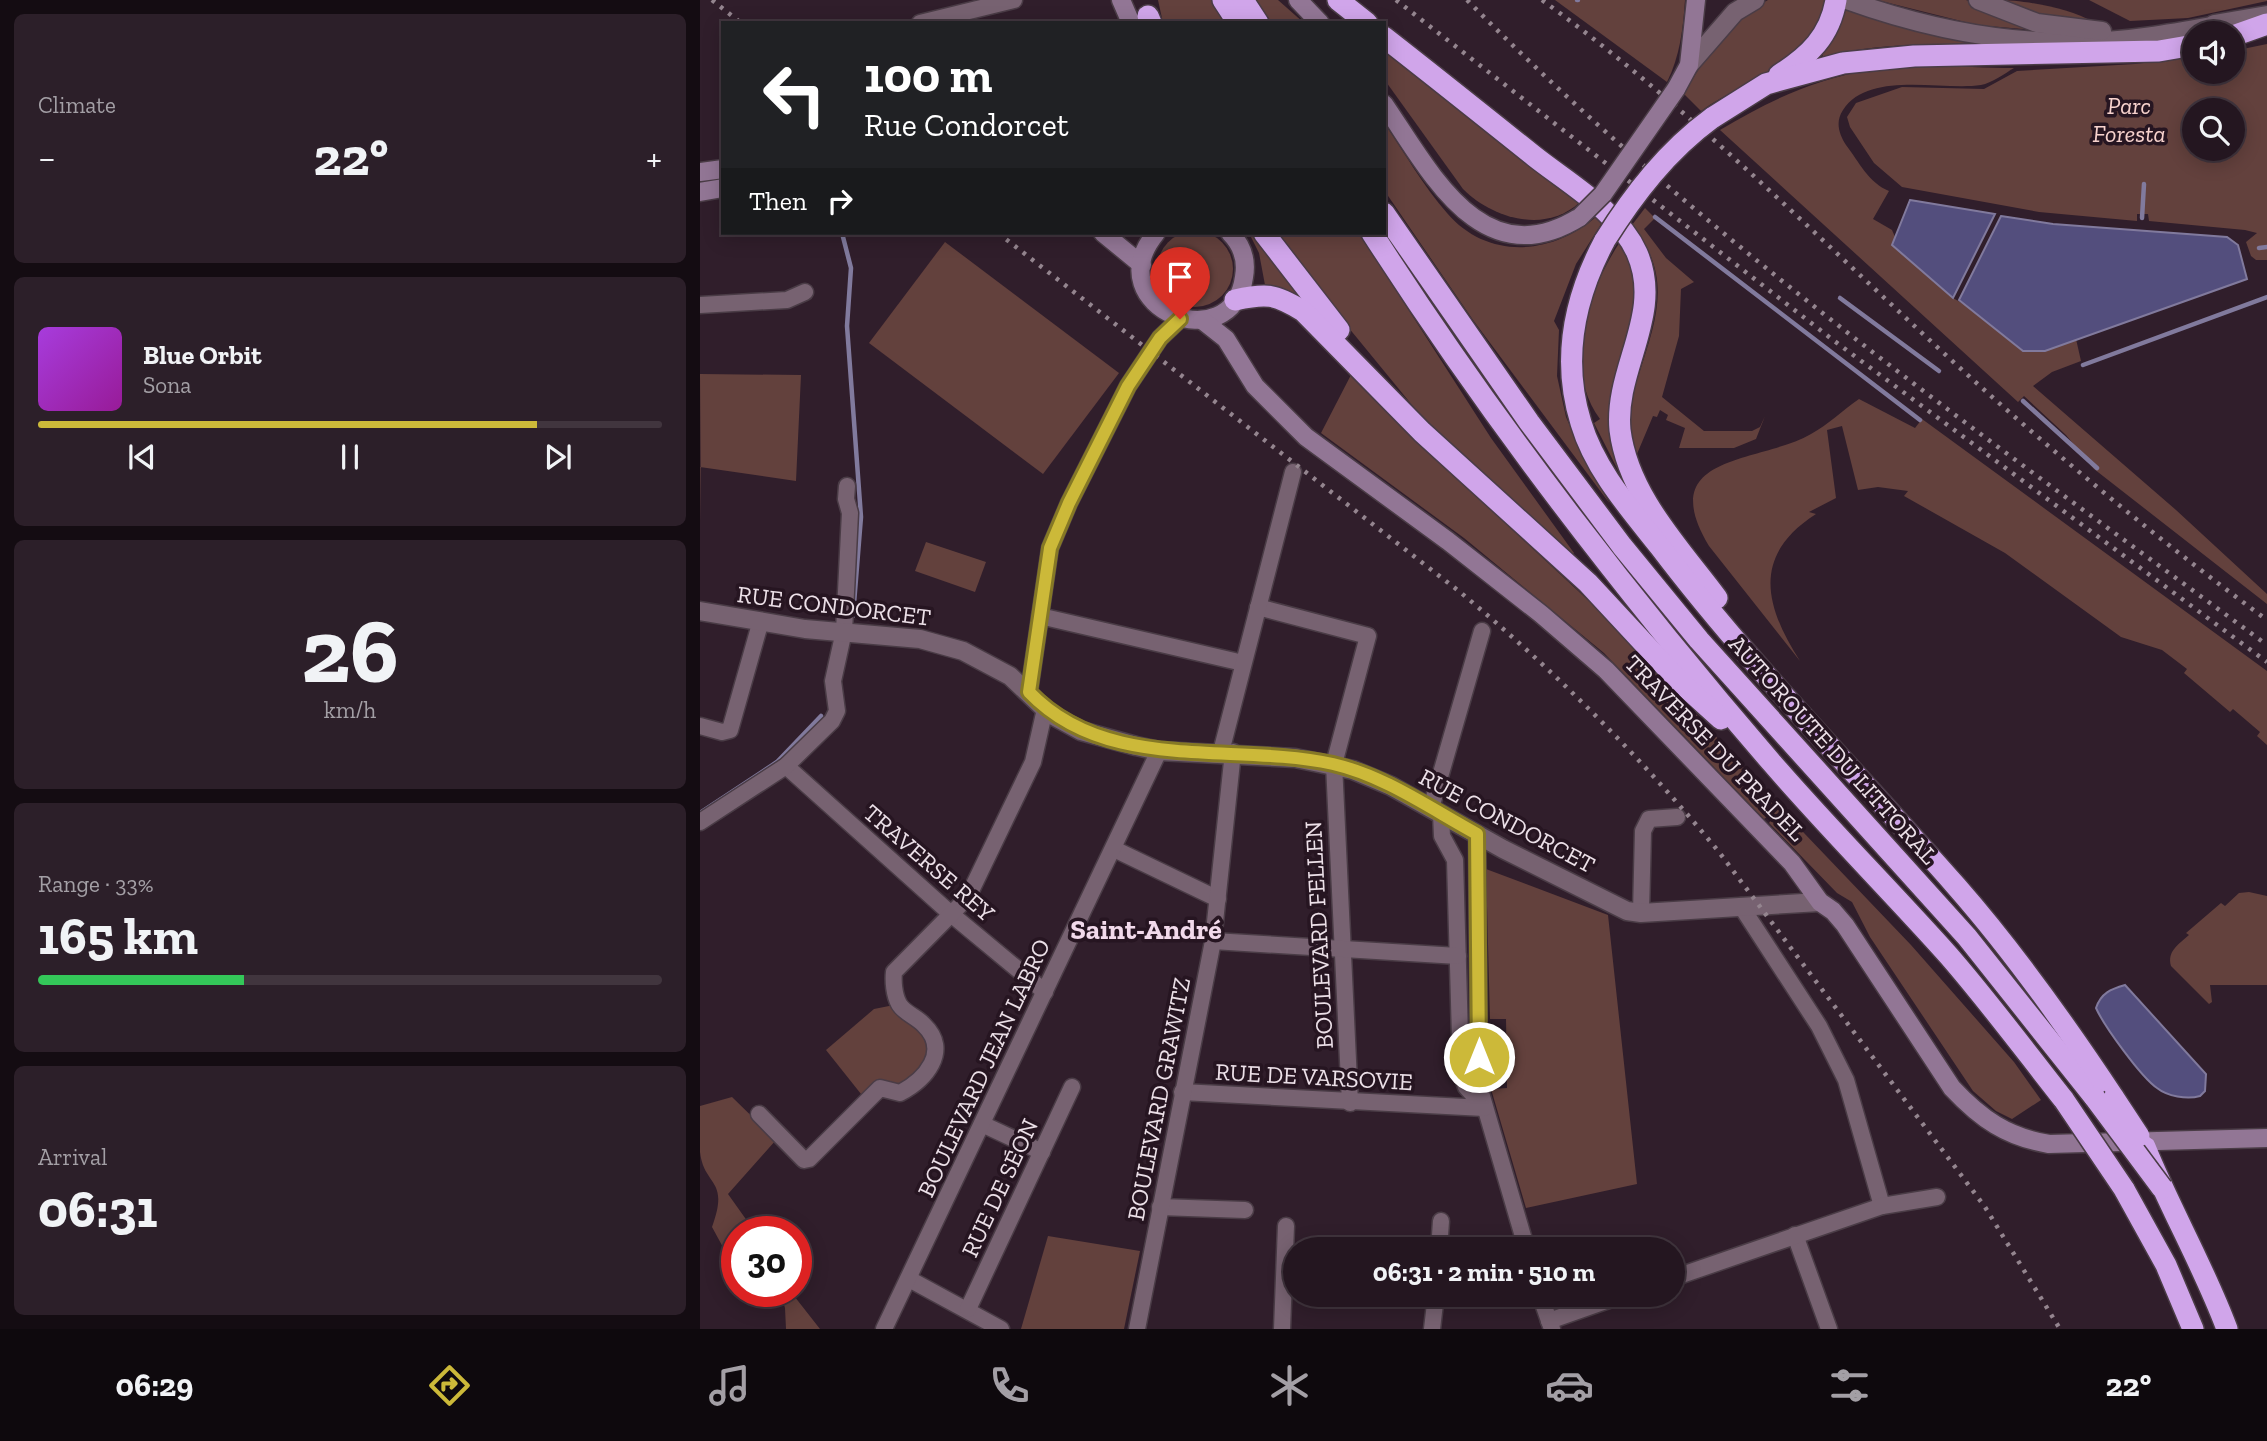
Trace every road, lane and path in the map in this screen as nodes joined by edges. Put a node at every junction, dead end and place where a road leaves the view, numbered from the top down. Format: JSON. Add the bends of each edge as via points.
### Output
{"nodes":[{"id":1,"x":1014,"y":0,"type":"edge"},
{"id":2,"x":1121,"y":0,"type":"edge"},
{"id":3,"x":1223,"y":0,"type":"edge"},
{"id":4,"x":1243,"y":0,"type":"edge"},
{"id":5,"x":1298,"y":0,"type":"edge"},
{"id":6,"x":1338,"y":0,"type":"edge"},
{"id":7,"x":1696,"y":0,"type":"edge"},
{"id":8,"x":1755,"y":0,"type":"edge"},
{"id":9,"x":1978,"y":0,"type":"edge"},
{"id":10,"x":1845,"y":1,"type":"edge"},
{"id":11,"x":2267,"y":15,"type":"edge"},
{"id":12,"x":1145,"y":17,"type":"edge"},
{"id":13,"x":928,"y":21,"type":"edge"},
{"id":14,"x":1237,"y":21,"type":"edge"},
{"id":15,"x":1257,"y":21,"type":"edge"},
{"id":16,"x":1318,"y":21,"type":"edge"},
{"id":17,"x":1364,"y":21,"type":"edge"},
{"id":18,"x":2245,"y":23,"type":"edge"},
{"id":19,"x":2267,"y":24,"type":"edge"},
{"id":20,"x":2245,"y":27,"type":"edge"},
{"id":21,"x":2182,"y":30,"type":"edge"},
{"id":22,"x":2182,"y":34,"type":"edge"},
{"id":23,"x":1386,"y":39,"type":"edge"},
{"id":24,"x":2182,"y":46,"type":"edge"},
{"id":25,"x":1689,"y":65,"type":"junction"},
{"id":26,"x":1766,"y":84,"type":"junction"},
{"id":27,"x":1386,"y":107,"type":"edge"},
{"id":28,"x":721,"y":169,"type":"edge"},
{"id":29,"x":700,"y":172,"type":"edge"},
{"id":30,"x":721,"y":188,"type":"edge"},
{"id":31,"x":700,"y":192,"type":"edge"},
{"id":32,"x":1386,"y":216,"type":"edge"},
{"id":33,"x":1105,"y":235,"type":"edge"},
{"id":34,"x":1155,"y":235,"type":"edge"},
{"id":35,"x":1231,"y":235,"type":"edge"},
{"id":36,"x":1266,"y":235,"type":"edge"},
{"id":37,"x":1374,"y":235,"type":"edge"},
{"id":38,"x":1142,"y":265,"type":"junction"},
{"id":39,"x":805,"y":292,"type":"dead end"},
{"id":40,"x":1232,"y":303,"type":"junction"},
{"id":41,"x":700,"y":305,"type":"edge"},
{"id":42,"x":1180,"y":319,"type":"junction"},
{"id":43,"x":1202,"y":320,"type":"junction"},
{"id":44,"x":1226,"y":339,"type":"junction"},
{"id":45,"x":1422,"y":432,"type":"junction"},
{"id":46,"x":1293,"y":472,"type":"dead end"},
{"id":47,"x":847,"y":486,"type":"dead end"},
{"id":48,"x":1258,"y":607,"type":"junction"},
{"id":49,"x":700,"y":611,"type":"edge"},
{"id":50,"x":1040,"y":616,"type":"junction"},
{"id":51,"x":760,"y":624,"type":"junction"},
{"id":52,"x":845,"y":631,"type":"junction"},
{"id":53,"x":1482,"y":631,"type":"dead end"},
{"id":54,"x":1243,"y":663,"type":"junction"},
{"id":55,"x":1776,"y":688,"type":"junction"},
{"id":56,"x":1029,"y":692,"type":"junction"},
{"id":57,"x":1045,"y":709,"type":"junction"},
{"id":58,"x":700,"y":726,"type":"edge"},
{"id":59,"x":1159,"y":751,"type":"junction"},
{"id":60,"x":1227,"y":752,"type":"junction"},
{"id":61,"x":1334,"y":764,"type":"junction"},
{"id":62,"x":1773,"y":764,"type":"junction"},
{"id":63,"x":786,"y":766,"type":"junction"},
{"id":64,"x":1436,"y":811,"type":"junction"},
{"id":65,"x":1677,"y":817,"type":"dead end"},
{"id":66,"x":700,"y":822,"type":"edge"},
{"id":67,"x":1477,"y":834,"type":"junction"},
{"id":68,"x":1114,"y":849,"type":"junction"},
{"id":69,"x":1218,"y":899,"type":"junction"},
{"id":70,"x":1819,"y":902,"type":"junction"},
{"id":71,"x":1741,"y":906,"type":"junction"},
{"id":72,"x":1641,"y":913,"type":"junction"},
{"id":73,"x":951,"y":915,"type":"junction"},
{"id":74,"x":1213,"y":941,"type":"junction"},
{"id":75,"x":1343,"y":950,"type":"junction"},
{"id":76,"x":1458,"y":956,"type":"junction"},
{"id":77,"x":1045,"y":992,"type":"junction"},
{"id":78,"x":1072,"y":1087,"type":"dead end"},
{"id":79,"x":1182,"y":1092,"type":"junction"},
{"id":80,"x":2105,"y":1098,"type":"junction"},
{"id":81,"x":1350,"y":1103,"type":"junction"},
{"id":82,"x":1484,"y":1108,"type":"junction"},
{"id":83,"x":759,"y":1114,"type":"dead end"},
{"id":84,"x":982,"y":1124,"type":"junction"},
{"id":85,"x":2267,"y":1138,"type":"edge"},
{"id":86,"x":1042,"y":1152,"type":"junction"},
{"id":87,"x":1937,"y":1197,"type":"dead end"},
{"id":88,"x":1882,"y":1206,"type":"junction"},
{"id":89,"x":1160,"y":1207,"type":"junction"},
{"id":90,"x":1245,"y":1210,"type":"dead end"},
{"id":91,"x":1441,"y":1221,"type":"dead end"},
{"id":92,"x":1286,"y":1226,"type":"dead end"},
{"id":93,"x":1796,"y":1235,"type":"junction"},
{"id":94,"x":1287,"y":1237,"type":"edge"},
{"id":95,"x":1440,"y":1237,"type":"edge"},
{"id":96,"x":1523,"y":1237,"type":"edge"},
{"id":97,"x":1685,"y":1274,"type":"edge"},
{"id":98,"x":909,"y":1279,"type":"junction"},
{"id":99,"x":1285,"y":1307,"type":"edge"},
{"id":100,"x":1435,"y":1307,"type":"edge"},
{"id":101,"x":1544,"y":1307,"type":"edge"},
{"id":102,"x":1594,"y":1307,"type":"edge"},
{"id":103,"x":968,"y":1308,"type":"junction"},
{"id":104,"x":1550,"y":1325,"type":"edge"},
{"id":105,"x":1824,"y":1328,"type":"edge"},
{"id":106,"x":884,"y":1329,"type":"edge"},
{"id":107,"x":1000,"y":1329,"type":"edge"},
{"id":108,"x":1137,"y":1329,"type":"edge"},
{"id":109,"x":1282,"y":1329,"type":"edge"},
{"id":110,"x":1432,"y":1329,"type":"edge"},
{"id":111,"x":2193,"y":1329,"type":"edge"},
{"id":112,"x":2227,"y":1329,"type":"edge"}],
"edges":[{"from":1,"to":13,"type":"street"},
{"from":2,"to":12,"type":"main road"},
{"from":3,"to":14,"type":"highway"},
{"from":4,"to":15,"type":"highway"},
{"from":5,"to":16,"type":"main road"},
{"from":6,"to":17,"type":"highway"},
{"from":7,"to":25,"type":"main road"},
{"from":8,"to":25,"type":"street","via":[[1735,12]]},
{"from":9,"to":21,"type":"street","via":[[2037,23],[2080,30]]},
{"from":10,"to":22,"type":"street","via":[[1929,25],[2042,42]]},
{"from":10,"to":26,"type":"highway","via":[[1800,62]]},
{"from":11,"to":18,"type":"street"},
{"from":19,"to":20,"type":"highway"},
{"from":23,"to":55,"type":"highway","via":[[1577,189],[1630,239],[1646,293],[1642,329],[1622,400],[1620,428],[1627,464],[1647,503]]},
{"from":24,"to":26,"type":"highway","via":[[2134,52],[1914,56],[1843,63]]},
{"from":25,"to":27,"type":"main road","bridge":true,"via":[[1603,194],[1580,217],[1554,231],[1521,235],[1476,221],[1459,209]]},
{"from":26,"to":55,"type":"highway","bridge":true,"via":[[1712,118],[1670,154],[1637,192],[1605,240],[1582,290],[1570,345],[1570,376],[1592,453],[1615,489]]},
{"from":28,"to":29,"type":"main road"},
{"from":30,"to":31,"type":"main road"},
{"from":32,"to":80,"type":"highway","name":"AUTOROUTE DU LITTORAL","via":[[1529,422],[1622,546],[1707,650],[1967,937]]},
{"from":33,"to":38,"type":"main road"},
{"from":34,"to":38,"type":"main road"},
{"from":35,"to":40,"type":"main road","via":[[1246,267]]},
{"from":36,"to":45,"type":"highway"},
{"from":37,"to":62,"type":"highway","name":"AUTOROUTE DU LITTORAL","via":[[1525,456],[1608,566]]},
{"from":38,"to":42,"type":"main road","via":[[1147,293]]},
{"from":39,"to":41,"type":"street","via":[[787,300]]},
{"from":40,"to":43,"type":"main road"},
{"from":40,"to":44,"type":"main road"},
{"from":40,"to":45,"type":"highway","via":[[1261,294],[1279,296],[1303,311]]},
{"from":42,"to":43,"type":"main road"},
{"from":42,"to":50,"type":"street","via":[[1160,338],[1128,386],[1069,503],[1050,548]]},
{"from":43,"to":44,"type":"main road","name":"TRAVERSE DU PRADEL"},
{"from":44,"to":70,"type":"main road","name":"TRAVERSE DU PRADEL","via":[[1255,386],[1306,437],[1448,541],[1606,670],[1792,863]]},
{"from":45,"to":62,"type":"highway","via":[[1588,583],[1679,681]]},
{"from":46,"to":48,"type":"street","name":"BOULEVARD GRAWITZ"},
{"from":47,"to":52,"type":"street"},
{"from":48,"to":54,"type":"street","name":"BOULEVARD GRAWITZ"},
{"from":48,"to":61,"type":"street","name":"BOULEVARD FELLEN","via":[[1368,636]]},
{"from":49,"to":51,"type":"street","name":"RUE CONDORCET"},
{"from":50,"to":54,"type":"street"},
{"from":50,"to":56,"type":"street"},
{"from":51,"to":52,"type":"street","name":"RUE CONDORCET"},
{"from":51,"to":58,"type":"street","via":[[730,730]]},
{"from":52,"to":56,"type":"street","name":"RUE CONDORCET","via":[[920,639],[963,651],[1010,676]]},
{"from":52,"to":63,"type":"street","via":[[833,681],[837,711]]},
{"from":53,"to":64,"type":"street"},
{"from":54,"to":60,"type":"street","name":"BOULEVARD GRAWITZ"},
{"from":55,"to":80,"type":"highway","via":[[1958,888],[2048,999]]},
{"from":56,"to":57,"type":"street","name":"RUE CONDORCET"},
{"from":57,"to":59,"type":"street","name":"RUE CONDORCET","via":[[1081,731]]},
{"from":57,"to":73,"type":"street","via":[[1027,775],[968,897]]},
{"from":59,"to":60,"type":"street","name":"RUE CONDORCET"},
{"from":59,"to":68,"type":"street","name":"BOULEVARD JEAN LABRO"},
{"from":60,"to":61,"type":"street","name":"RUE CONDORCET"},
{"from":60,"to":69,"type":"street","name":"BOULEVARD GRAWITZ"},
{"from":61,"to":64,"type":"street","name":"RUE CONDORCET","via":[[1391,786]]},
{"from":61,"to":75,"type":"street","name":"BOULEVARD FELLEN"},
{"from":62,"to":111,"type":"highway","name":"AUTOROUTE DU LITTORAL","bridge":true,"via":[[1950,958],[2064,1100],[2166,1265]]},
{"from":63,"to":66,"type":"street"},
{"from":63,"to":73,"type":"street","name":"TRAVERSE REY"},
{"from":64,"to":67,"type":"street","name":"RUE CONDORCET"},
{"from":64,"to":76,"type":"street","via":[[1455,860]]},
{"from":65,"to":72,"type":"street","via":[[1649,819],[1643,831]]},
{"from":67,"to":72,"type":"street","name":"RUE CONDORCET","via":[[1609,904]]},
{"from":67,"to":82,"type":"street","via":[[1479,1086]]},
{"from":68,"to":69,"type":"street"},
{"from":68,"to":77,"type":"street","name":"BOULEVARD JEAN LABRO"},
{"from":69,"to":74,"type":"street","name":"BOULEVARD GRAWITZ"},
{"from":70,"to":71,"type":"street","name":"RUE CONDORCET"},
{"from":70,"to":85,"type":"main road","name":"TRAVERSE DU PRADEL","via":[[1845,925],[1952,1088],[1995,1127],[2021,1139],[2049,1143]]},
{"from":71,"to":72,"type":"street","name":"RUE CONDORCET"},
{"from":71,"to":88,"type":"street","via":[[1819,1026],[1846,1080]]},
{"from":73,"to":77,"type":"street","name":"TRAVERSE REY"},
{"from":73,"to":83,"type":"street","via":[[894,972],[899,1005],[933,1035],[937,1050],[928,1073],[900,1093],[880,1088],[809,1159],[804,1160]]},
{"from":74,"to":75,"type":"street"},
{"from":74,"to":79,"type":"street","name":"BOULEVARD GRAWITZ"},
{"from":75,"to":76,"type":"street"},
{"from":75,"to":81,"type":"street","name":"BOULEVARD FELLEN"},
{"from":76,"to":82,"type":"street","via":[[1461,1072],[1466,1087]]},
{"from":77,"to":84,"type":"street","name":"BOULEVARD JEAN LABRO"},
{"from":78,"to":86,"type":"street","name":"RUE DE SÉON"},
{"from":79,"to":81,"type":"street","name":"RUE DE VARSOVIE"},
{"from":79,"to":89,"type":"street","name":"BOULEVARD GRAWITZ"},
{"from":80,"to":112,"type":"highway","name":"AUTOROUTE DU LITTORAL","bridge":true,"via":[[2162,1188]]},
{"from":81,"to":82,"type":"street","name":"RUE DE VARSOVIE"},
{"from":82,"to":96,"type":"street"},
{"from":84,"to":86,"type":"street"},
{"from":84,"to":98,"type":"street","name":"BOULEVARD JEAN LABRO"},
{"from":86,"to":103,"type":"street","name":"RUE DE SÉON"},
{"from":87,"to":88,"type":"street"},
{"from":88,"to":93,"type":"street"},
{"from":89,"to":90,"type":"street"},
{"from":89,"to":108,"type":"street","name":"BOULEVARD GRAWITZ"},
{"from":91,"to":95,"type":"street"},
{"from":92,"to":94,"type":"street"},
{"from":93,"to":97,"type":"street"},
{"from":93,"to":105,"type":"street"},
{"from":98,"to":103,"type":"street"},
{"from":98,"to":106,"type":"street","name":"BOULEVARD JEAN LABRO"},
{"from":99,"to":109,"type":"street"},
{"from":100,"to":110,"type":"street"},
{"from":101,"to":104,"type":"street"},
{"from":102,"to":104,"type":"street"},
{"from":103,"to":107,"type":"street","via":[[969,1313]]}]}
